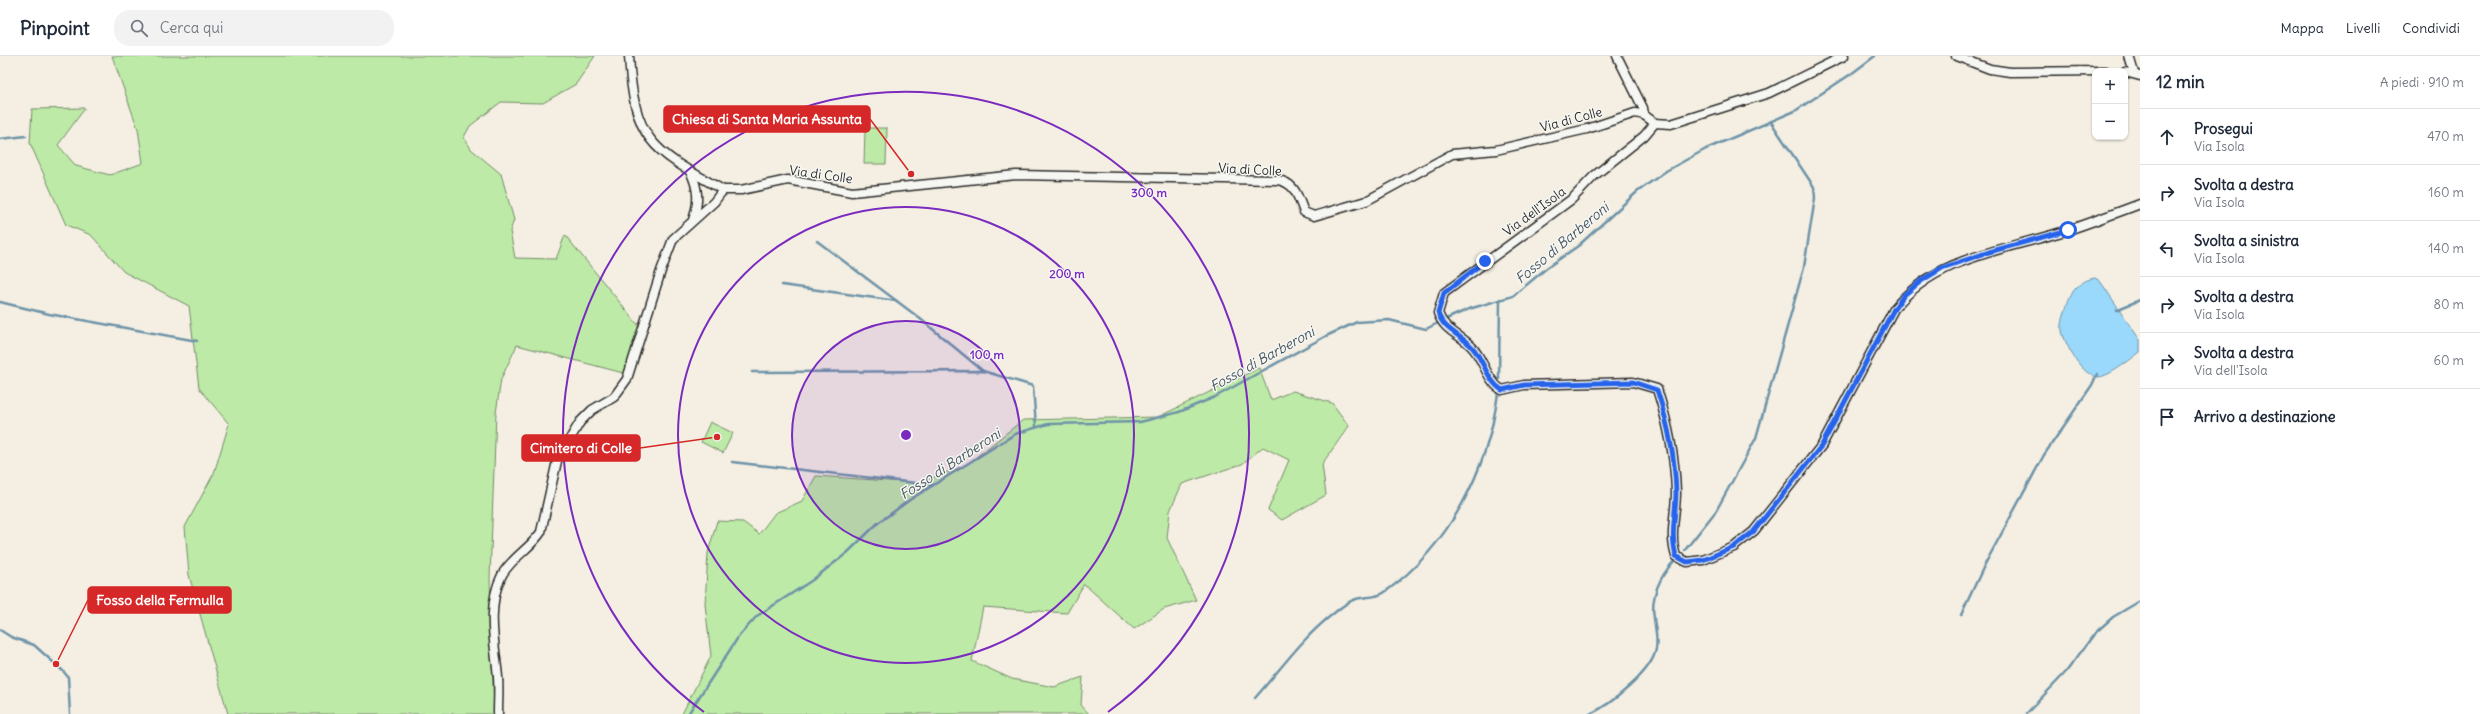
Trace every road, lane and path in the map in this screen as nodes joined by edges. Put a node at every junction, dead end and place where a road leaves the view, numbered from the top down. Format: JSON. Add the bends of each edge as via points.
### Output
{"nodes":[{"id":1,"x":629,"y":56,"type":"edge"},
{"id":2,"x":1617,"y":56,"type":"edge"},
{"id":3,"x":1844,"y":56,"type":"edge"},
{"id":4,"x":1956,"y":56,"type":"edge"},
{"id":5,"x":2129,"y":56,"type":"edge"},
{"id":6,"x":2092,"y":71,"type":"edge"},
{"id":7,"x":2137,"y":74,"type":"edge"},
{"id":8,"x":1644,"y":115,"type":"junction"},
{"id":9,"x":1655,"y":124,"type":"junction"},
{"id":10,"x":690,"y":171,"type":"junction"},
{"id":11,"x":723,"y":190,"type":"junction"},
{"id":12,"x":2140,"y":204,"type":"edge"},
{"id":13,"x":692,"y":221,"type":"junction"},
{"id":14,"x":498,"y":714,"type":"edge"}],
"edges":[{"from":1,"to":10,"type":"street","via":[[636,113],[650,140],[677,164]]},
{"from":2,"to":8,"type":"street","via":[[1643,108]]},
{"from":3,"to":9,"type":"street","via":[[1769,93],[1739,104],[1671,124]]},
{"from":4,"to":6,"type":"street","via":[[1990,69],[2010,72]]},
{"from":5,"to":7,"type":"street"},
{"from":8,"to":9,"type":"street"},
{"from":8,"to":11,"type":"street","name":"Via di Colle","via":[[1631,114],[1587,129],[1496,150],[1452,154],[1366,201],[1314,216],[1304,212],[1297,193],[1290,184],[1277,180],[1016,175],[852,192],[841,192],[794,180],[741,190]]},
{"from":9,"to":12,"type":"street","name":"Via dell'Isola","via":[[1594,176],[1572,199],[1444,293],[1438,309],[1441,321],[1472,347],[1494,385],[1502,390],[1524,385],[1633,382],[1657,390],[1673,456],[1676,494],[1672,545],[1676,556],[1687,562],[1703,560],[1734,547],[1754,531],[1822,445],[1894,309],[1904,295],[1921,281],[1942,268],[2068,230]]},
{"from":10,"to":11,"type":"street"},
{"from":10,"to":13,"type":"street","via":[[698,197]]},
{"from":11,"to":13,"type":"street"},
{"from":13,"to":14,"type":"street","via":[[673,240],[660,271],[627,379],[617,393],[592,410],[580,422],[557,461],[541,532],[503,574],[496,596],[492,643],[498,678]]}]}
